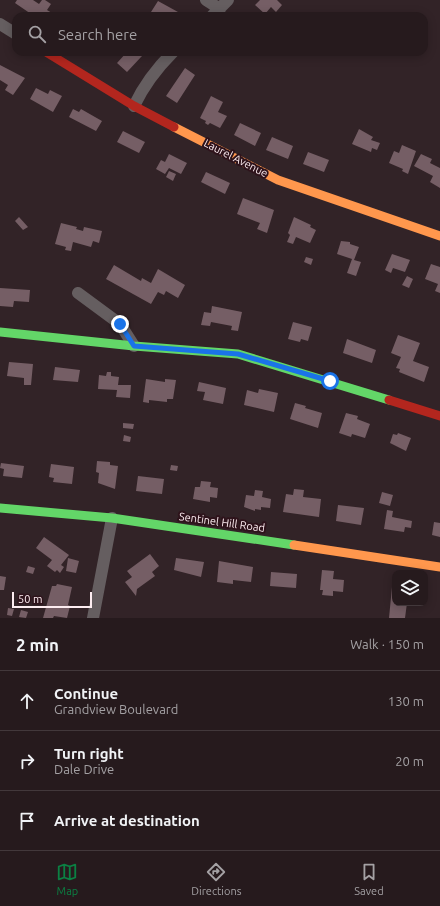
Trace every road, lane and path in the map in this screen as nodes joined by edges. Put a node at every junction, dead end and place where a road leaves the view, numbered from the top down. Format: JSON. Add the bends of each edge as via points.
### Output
{"nodes":[{"id":1,"x":206,"y":0,"type":"edge"},
{"id":2,"x":228,"y":0,"type":"edge"},
{"id":3,"x":216,"y":12,"type":"edge"},
{"id":4,"x":0,"y":24,"type":"edge"},
{"id":5,"x":12,"y":32,"type":"edge"},
{"id":6,"x":53,"y":56,"type":"edge"},
{"id":7,"x":169,"y":56,"type":"edge"},
{"id":8,"x":134,"y":106,"type":"junction"},
{"id":9,"x":440,"y":236,"type":"edge"},
{"id":10,"x":78,"y":293,"type":"dead end"},
{"id":11,"x":0,"y":332,"type":"edge"},
{"id":12,"x":134,"y":346,"type":"junction"},
{"id":13,"x":440,"y":416,"type":"edge"},
{"id":14,"x":0,"y":508,"type":"edge"},
{"id":15,"x":112,"y":518,"type":"junction"},
{"id":16,"x":440,"y":567,"type":"edge"},
{"id":17,"x":93,"y":618,"type":"edge"}],
"edges":[{"from":1,"to":3,"type":"street"},
{"from":2,"to":3,"type":"street"},
{"from":4,"to":5,"type":"street"},
{"from":6,"to":8,"type":"street","name":"Laurel Avenue"},
{"from":7,"to":8,"type":"street","via":[[139,94]]},
{"from":8,"to":9,"type":"street","name":"Laurel Avenue","via":[[278,180]]},
{"from":10,"to":12,"type":"street","via":[[120,324]]},
{"from":11,"to":12,"type":"street"},
{"from":12,"to":13,"type":"street","via":[[238,354],[317,376]]},
{"from":14,"to":15,"type":"street","name":"Sentinel Hill Road"},
{"from":15,"to":16,"type":"street","name":"Sentinel Hill Road"},
{"from":15,"to":17,"type":"street"}]}
